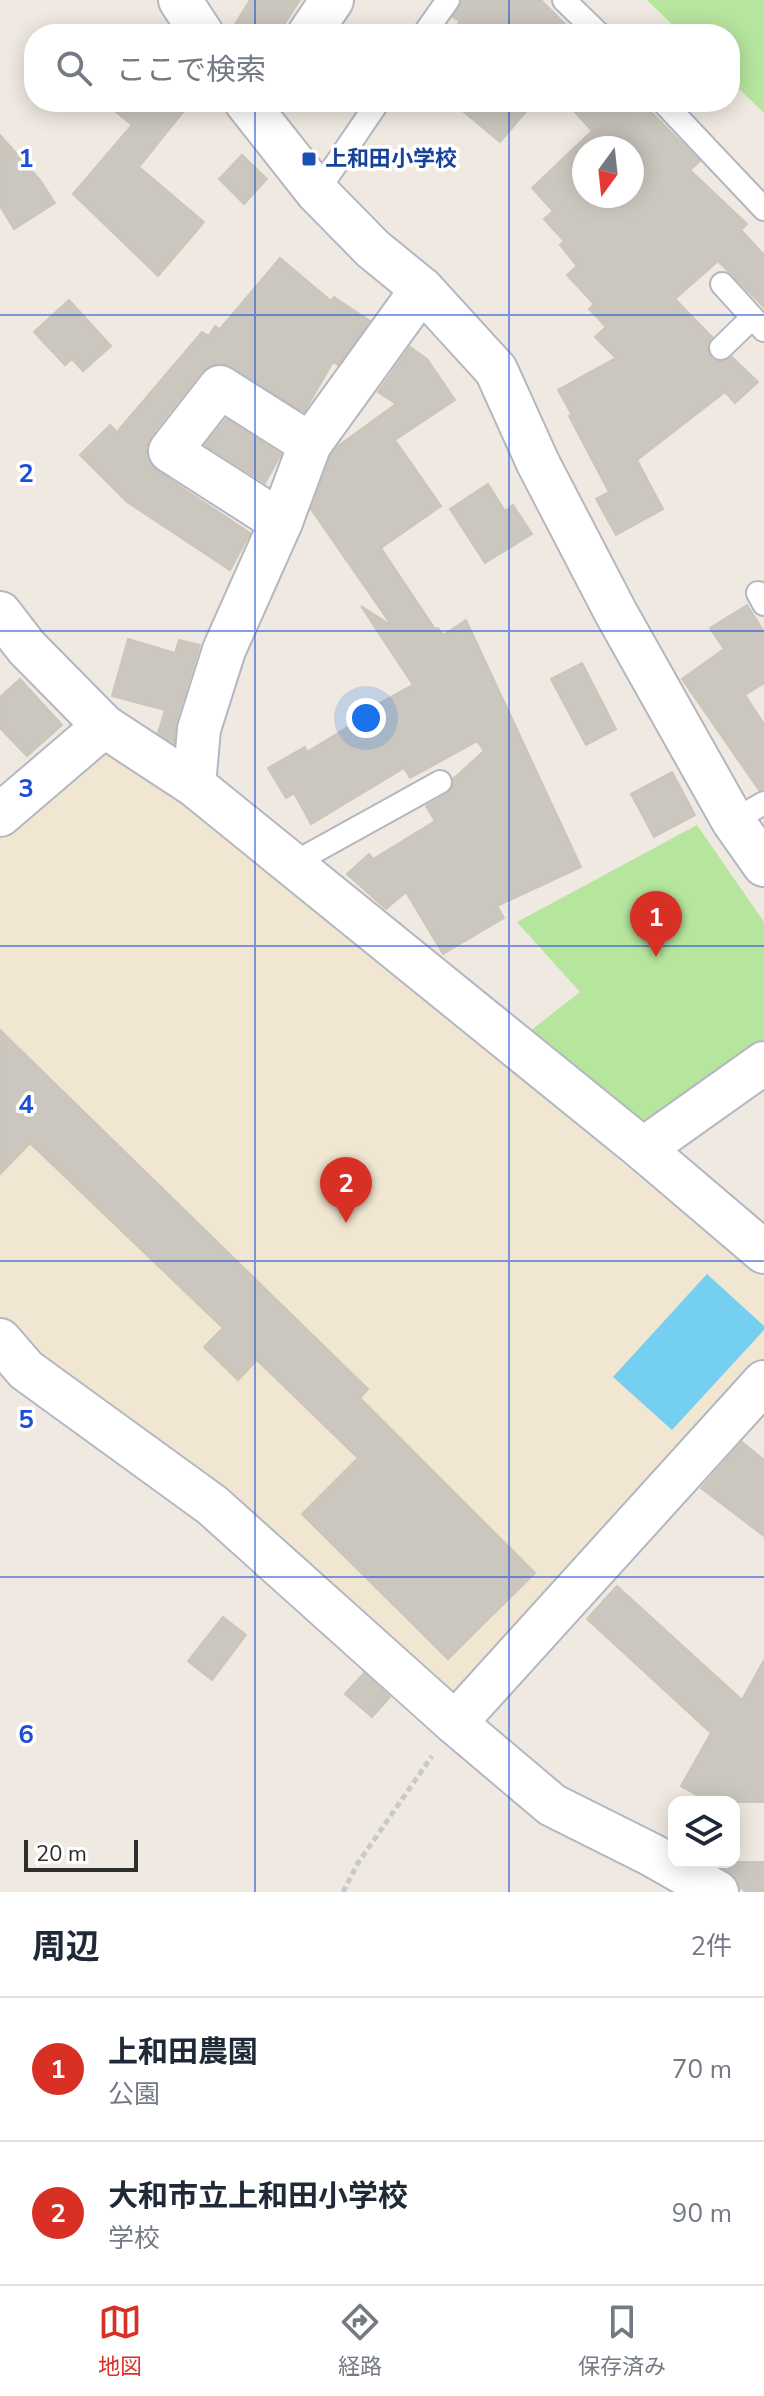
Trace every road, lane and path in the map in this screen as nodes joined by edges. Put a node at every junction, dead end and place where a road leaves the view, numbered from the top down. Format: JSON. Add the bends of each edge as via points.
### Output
{"nodes":[{"id":1,"x":180,"y":0,"type":"edge"},
{"id":2,"x":332,"y":0,"type":"edge"},
{"id":3,"x":448,"y":0,"type":"edge"},
{"id":4,"x":574,"y":3,"type":"edge"},
{"id":5,"x":196,"y":24,"type":"edge"},
{"id":6,"x":316,"y":24,"type":"edge"},
{"id":7,"x":431,"y":24,"type":"edge"},
{"id":8,"x":591,"y":24,"type":"edge"},
{"id":9,"x":258,"y":112,"type":"edge"},
{"id":10,"x":371,"y":112,"type":"edge"},
{"id":11,"x":672,"y":112,"type":"edge"},
{"id":12,"x":317,"y":192,"type":"junction"},
{"id":13,"x":764,"y":209,"type":"edge"},
{"id":14,"x":722,"y":284,"type":"dead end"},
{"id":15,"x":422,"y":289,"type":"junction"},
{"id":16,"x":758,"y":324,"type":"edge"},
{"id":17,"x":721,"y":348,"type":"dead end"},
{"id":18,"x":310,"y":444,"type":"junction"},
{"id":19,"x":281,"y":522,"type":"junction"},
{"id":20,"x":0,"y":613,"type":"edge"},
{"id":21,"x":104,"y":726,"type":"junction"},
{"id":22,"x":440,"y":782,"type":"dead end"},
{"id":23,"x":194,"y":785,"type":"junction"},
{"id":24,"x":749,"y":812,"type":"edge"},
{"id":25,"x":0,"y":815,"type":"edge"},
{"id":26,"x":292,"y":864,"type":"junction"},
{"id":27,"x":764,"y":865,"type":"edge"},
{"id":28,"x":764,"y":1063,"type":"edge"},
{"id":29,"x":643,"y":1149,"type":"junction"},
{"id":30,"x":764,"y":1252,"type":"edge"},
{"id":31,"x":0,"y":1340,"type":"edge"},
{"id":32,"x":764,"y":1382,"type":"edge"},
{"id":33,"x":455,"y":1723,"type":"junction"},
{"id":34,"x":343,"y":1892,"type":"edge"},
{"id":35,"x":717,"y":1892,"type":"edge"}],
"edges":[{"from":1,"to":5,"type":"street"},
{"from":2,"to":6,"type":"street"},
{"from":3,"to":7,"type":"lane"},
{"from":4,"to":8,"type":"lane"},
{"from":9,"to":12,"type":"street"},
{"from":10,"to":12,"type":"lane"},
{"from":11,"to":13,"type":"lane"},
{"from":12,"to":15,"type":"street"},
{"from":14,"to":16,"type":"lane"},
{"from":15,"to":18,"type":"street"},
{"from":15,"to":24,"type":"street","via":[[496,370],[609,600]]},
{"from":16,"to":17,"type":"lane"},
{"from":18,"to":19,"type":"street"},
{"from":18,"to":19,"type":"street","via":[[220,387],[170,451]]},
{"from":19,"to":23,"type":"street","via":[[224,650],[199,729]]},
{"from":20,"to":21,"type":"street"},
{"from":21,"to":23,"type":"street"},
{"from":21,"to":25,"type":"street"},
{"from":22,"to":26,"type":"lane"},
{"from":23,"to":26,"type":"street"},
{"from":24,"to":27,"type":"street"},
{"from":26,"to":29,"type":"street"},
{"from":28,"to":29,"type":"street"},
{"from":29,"to":30,"type":"street"},
{"from":31,"to":33,"type":"street","via":[[26,1370],[212,1505]]},
{"from":32,"to":33,"type":"street"},
{"from":33,"to":34,"type":"path"},
{"from":33,"to":35,"type":"street","via":[[552,1805]]}]}
